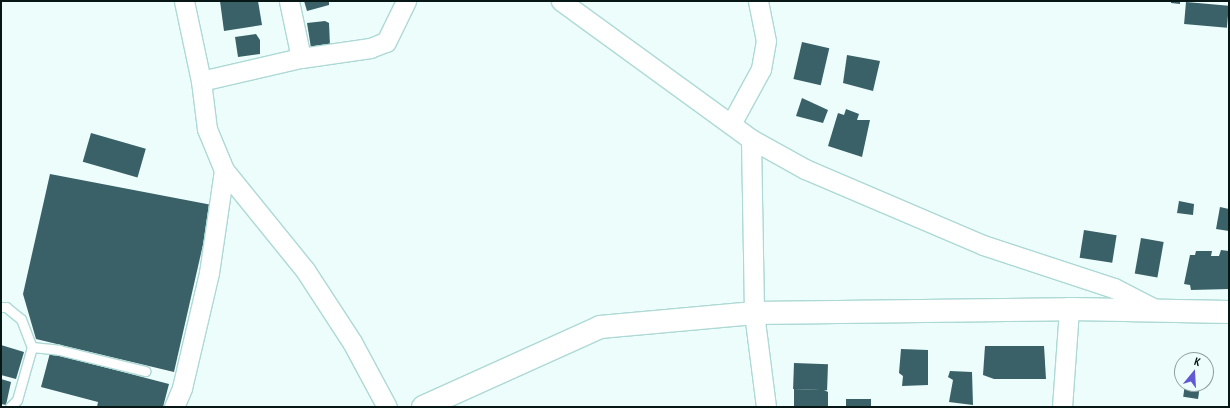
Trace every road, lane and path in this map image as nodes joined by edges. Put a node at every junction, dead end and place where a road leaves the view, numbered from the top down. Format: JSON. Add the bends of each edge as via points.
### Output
{"nodes":[{"id":1,"x":184,"y":1,"type":"edge"},
{"id":2,"x":289,"y":1,"type":"edge"},
{"id":3,"x":406,"y":1,"type":"edge"},
{"id":4,"x":561,"y":1,"type":"edge"},
{"id":5,"x":758,"y":1,"type":"edge"},
{"id":6,"x":301,"y":58,"type":"junction"},
{"id":7,"x":201,"y":81,"type":"junction"},
{"id":8,"x":731,"y":124,"type":"junction"},
{"id":9,"x":751,"y":139,"type":"junction"},
{"id":10,"x":224,"y":170,"type":"junction"},
{"id":11,"x":1,"y":307,"type":"edge"},
{"id":12,"x":1069,"y":309,"type":"junction"},
{"id":13,"x":1157,"y":310,"type":"junction"},
{"id":14,"x":1229,"y":312,"type":"edge"},
{"id":15,"x":754,"y":313,"type":"junction"},
{"id":16,"x":32,"y":348,"type":"junction"},
{"id":17,"x":144,"y":371,"type":"dead end"},
{"id":18,"x":10,"y":407,"type":"edge"},
{"id":19,"x":174,"y":407,"type":"edge"},
{"id":20,"x":387,"y":407,"type":"edge"},
{"id":21,"x":423,"y":407,"type":"edge"},
{"id":22,"x":766,"y":407,"type":"edge"},
{"id":23,"x":1062,"y":407,"type":"edge"}],
"edges":[{"from":1,"to":7,"type":"street"},
{"from":2,"to":6,"type":"street"},
{"from":3,"to":6,"type":"street","via":[[386,42],[370,48]]},
{"from":4,"to":8,"type":"street"},
{"from":5,"to":8,"type":"street","via":[[766,41],[761,70]]},
{"from":6,"to":7,"type":"street"},
{"from":7,"to":10,"type":"street","via":[[207,129]]},
{"from":8,"to":9,"type":"street"},
{"from":9,"to":13,"type":"street","via":[[805,169],[975,242],[1114,288]]},
{"from":9,"to":15,"type":"street"},
{"from":10,"to":19,"type":"street","via":[[209,272],[182,388]]},
{"from":10,"to":20,"type":"street","via":[[304,270],[352,342]]},
{"from":11,"to":16,"type":"lane","via":[[6,307],[21,319]]},
{"from":12,"to":13,"type":"main road"},
{"from":12,"to":15,"type":"main road"},
{"from":12,"to":23,"type":"street"},
{"from":13,"to":14,"type":"main road"},
{"from":15,"to":21,"type":"main road","via":[[600,327]]},
{"from":15,"to":22,"type":"street"},
{"from":16,"to":17,"type":"lane","via":[[59,350]]},
{"from":16,"to":18,"type":"lane","via":[[17,400]]}]}
